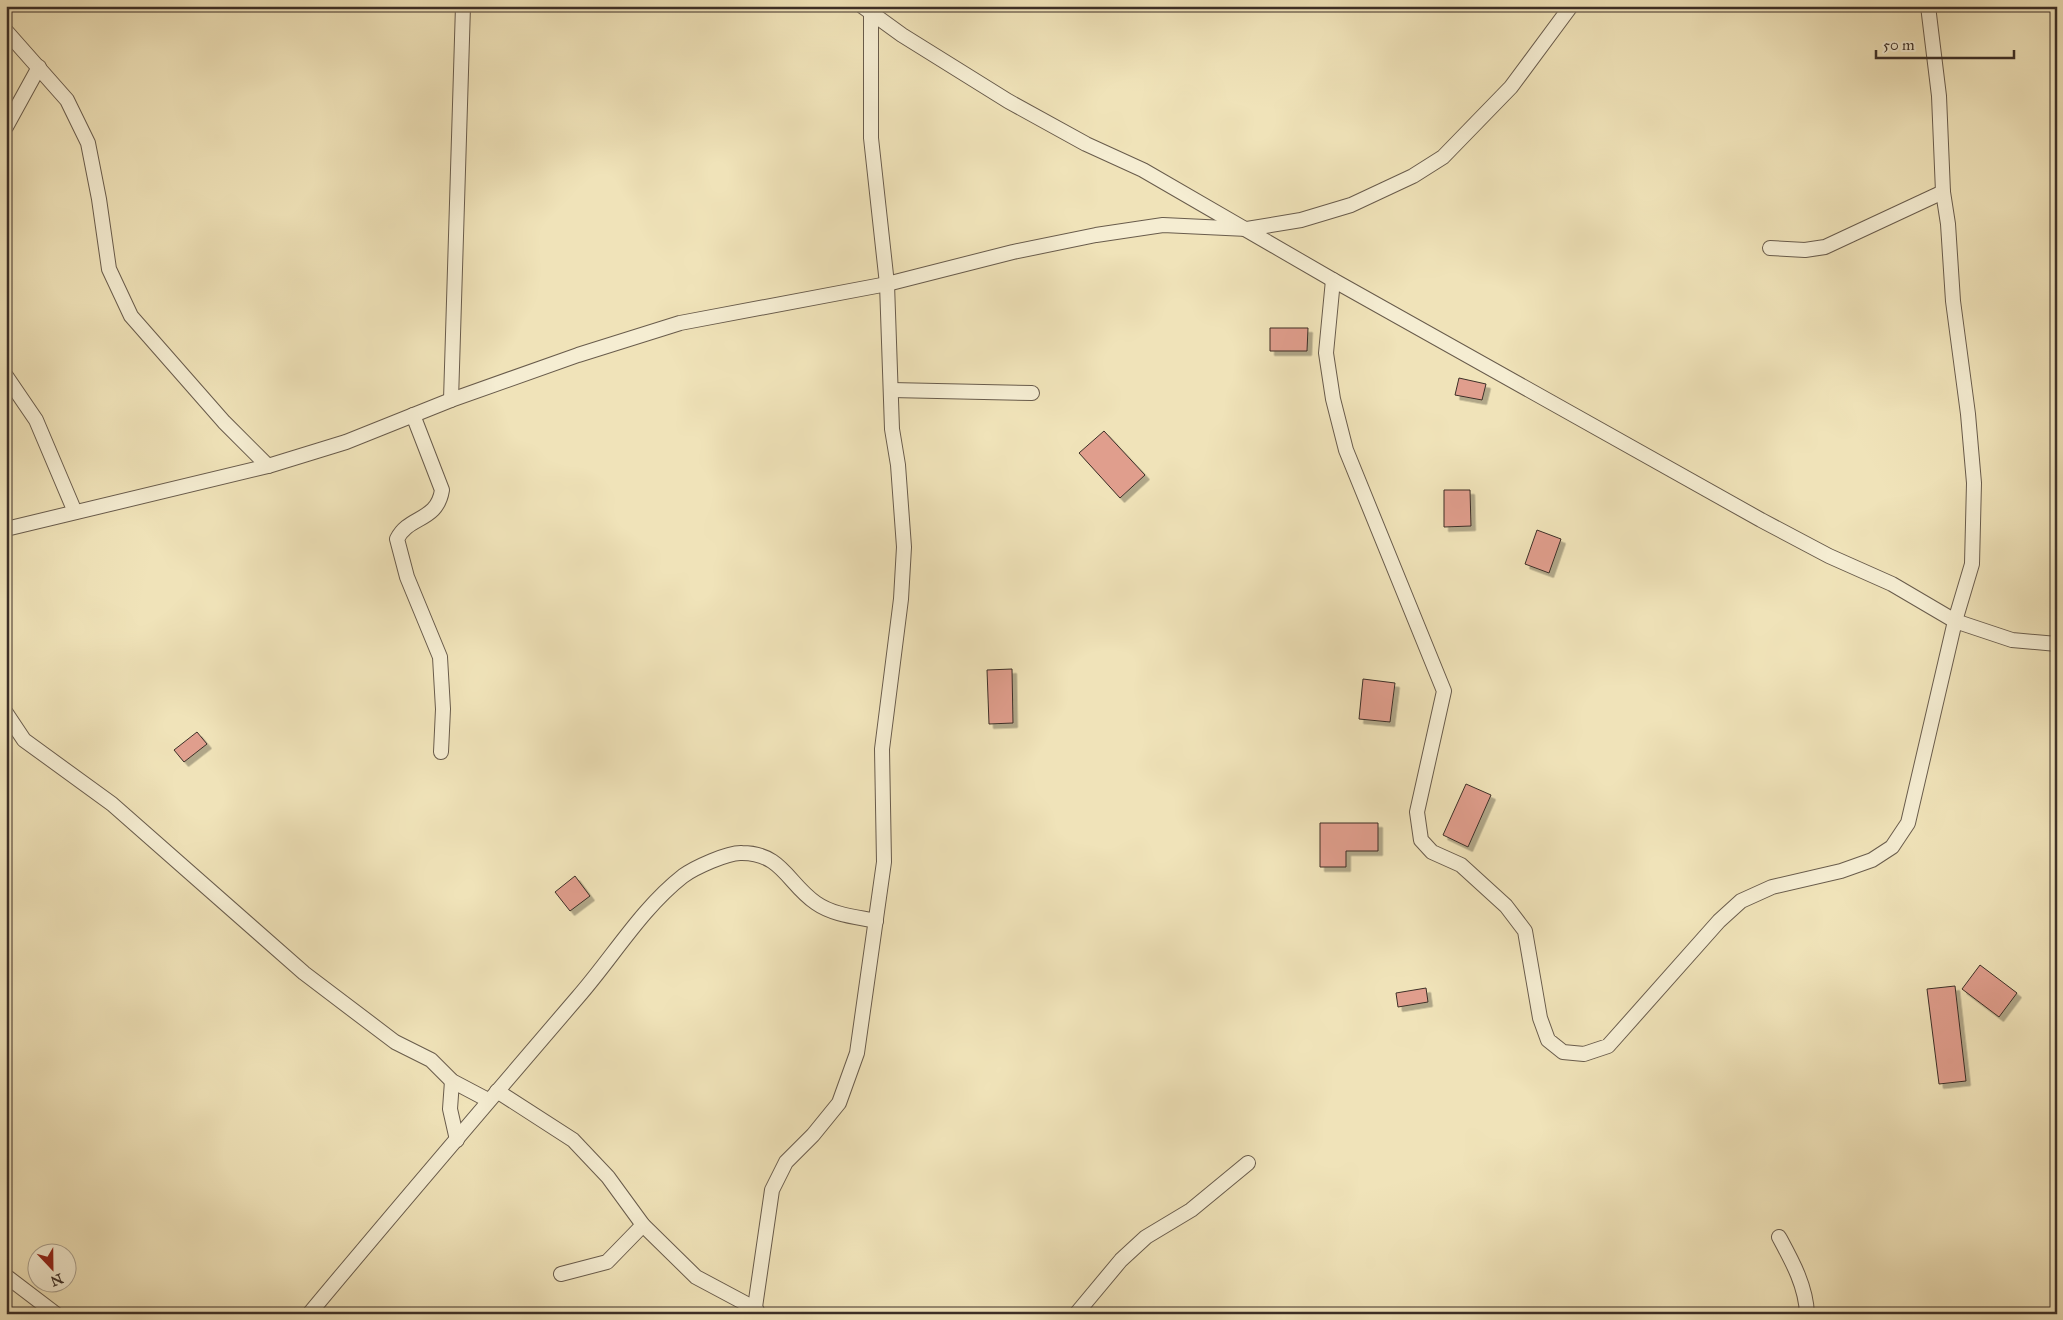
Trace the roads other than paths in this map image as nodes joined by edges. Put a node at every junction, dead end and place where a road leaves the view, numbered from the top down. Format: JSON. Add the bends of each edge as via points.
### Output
{"nodes":[{"id":1,"x":463,"y":6,"type":"edge"},
{"id":2,"x":1570,"y":6,"type":"edge"},
{"id":3,"x":1928,"y":6,"type":"edge"},
{"id":4,"x":868,"y":8,"type":"edge"},
{"id":5,"x":6,"y":32,"type":"edge"},
{"id":6,"x":39,"y":67,"type":"junction"},
{"id":7,"x":6,"y":127,"type":"edge"},
{"id":8,"x":1943,"y":192,"type":"junction"},
{"id":9,"x":1247,"y":229,"type":"junction"},
{"id":10,"x":1770,"y":248,"type":"dead end"},
{"id":11,"x":1333,"y":280,"type":"junction"},
{"id":12,"x":887,"y":284,"type":"junction"},
{"id":13,"x":6,"y":376,"type":"edge"},
{"id":14,"x":891,"y":390,"type":"junction"},
{"id":15,"x":1032,"y":393,"type":"dead end"},
{"id":16,"x":451,"y":400,"type":"junction"},
{"id":17,"x":413,"y":415,"type":"junction"},
{"id":18,"x":268,"y":466,"type":"junction"},
{"id":19,"x":75,"y":512,"type":"junction"},
{"id":20,"x":6,"y":529,"type":"edge"},
{"id":21,"x":1955,"y":621,"type":"junction"},
{"id":22,"x":2057,"y":644,"type":"edge"},
{"id":23,"x":6,"y":713,"type":"edge"},
{"id":24,"x":441,"y":752,"type":"dead end"},
{"id":25,"x":876,"y":922,"type":"junction"},
{"id":26,"x":452,"y":1081,"type":"junction"},
{"id":27,"x":492,"y":1096,"type":"junction"},
{"id":28,"x":457,"y":1140,"type":"junction"},
{"id":29,"x":1248,"y":1163,"type":"dead end"},
{"id":30,"x":643,"y":1225,"type":"junction"},
{"id":31,"x":1779,"y":1237,"type":"dead end"},
{"id":32,"x":561,"y":1274,"type":"dead end"},
{"id":33,"x":6,"y":1276,"type":"edge"},
{"id":34,"x":756,"y":1312,"type":"edge"},
{"id":35,"x":56,"y":1314,"type":"edge"},
{"id":36,"x":309,"y":1314,"type":"edge"},
{"id":37,"x":1076,"y":1314,"type":"edge"},
{"id":38,"x":1807,"y":1314,"type":"edge"}],
"edges":[{"from":1,"to":16,"type":"street"},
{"from":2,"to":9,"type":"street","via":[[1511,87],[1443,157],[1413,176],[1351,205],[1300,220]]},
{"from":3,"to":8,"type":"street","via":[[1940,96]]},
{"from":4,"to":9,"type":"street","via":[[902,34],[1008,102],[1142,170]]},
{"from":4,"to":12,"type":"street","via":[[871,138]]},
{"from":5,"to":6,"type":"street"},
{"from":6,"to":7,"type":"street"},
{"from":6,"to":18,"type":"street","via":[[67,100],[88,143],[109,269],[131,316],[224,422]]},
{"from":8,"to":10,"type":"street","via":[[1825,247],[1805,250]]},
{"from":8,"to":21,"type":"street","via":[[1952,301],[1974,483],[1972,564]]},
{"from":9,"to":11,"type":"street"},
{"from":9,"to":12,"type":"street","via":[[1163,225],[1096,235]]},
{"from":11,"to":21,"type":"street","via":[[1761,520],[1892,584]]},
{"from":11,"to":21,"type":"street","via":[[1326,353],[1346,450],[1444,691],[1417,812],[1421,840],[1432,852],[1461,865],[1506,906],[1525,932],[1540,1018],[1548,1040],[1563,1052],[1584,1054],[1608,1046],[1719,921],[1741,901],[1772,887],[1841,871],[1872,860],[1892,847],[1908,823]]},
{"from":12,"to":14,"type":"street"},
{"from":12,"to":16,"type":"street","via":[[680,323]]},
{"from":13,"to":19,"type":"street","via":[[36,420]]},
{"from":14,"to":15,"type":"street"},
{"from":14,"to":25,"type":"street","via":[[904,547],[901,599],[882,749],[884,862]]},
{"from":16,"to":17,"type":"street"},
{"from":17,"to":18,"type":"street","via":[[346,442]]},
{"from":17,"to":24,"type":"street","via":[[442,490],[440,502],[428,514],[402,530],[397,539],[407,576],[440,657]]},
{"from":18,"to":19,"type":"street"},
{"from":19,"to":20,"type":"street"},
{"from":21,"to":22,"type":"street","via":[[2012,640]]},
{"from":23,"to":26,"type":"street","via":[[24,740],[112,804],[304,972],[395,1042],[430,1060]]},
{"from":25,"to":27,"type":"street","via":[[840,913],[816,902],[769,858],[741,852],[710,862],[684,875],[653,904],[604,967]]},
{"from":25,"to":34,"type":"street","via":[[851,1072],[839,1103],[813,1136],[786,1162],[775,1182],[769,1204]]},
{"from":26,"to":27,"type":"street"},
{"from":26,"to":28,"type":"street","via":[[450,1109]]},
{"from":27,"to":28,"type":"street"},
{"from":27,"to":30,"type":"street","via":[[573,1140],[608,1177]]},
{"from":28,"to":36,"type":"street"},
{"from":29,"to":37,"type":"street","via":[[1191,1210],[1146,1237],[1121,1260]]},
{"from":30,"to":32,"type":"street","via":[[607,1262]]},
{"from":30,"to":34,"type":"street","via":[[696,1277]]},
{"from":31,"to":38,"type":"street","via":[[1799,1279]]},
{"from":33,"to":35,"type":"street"}]}
